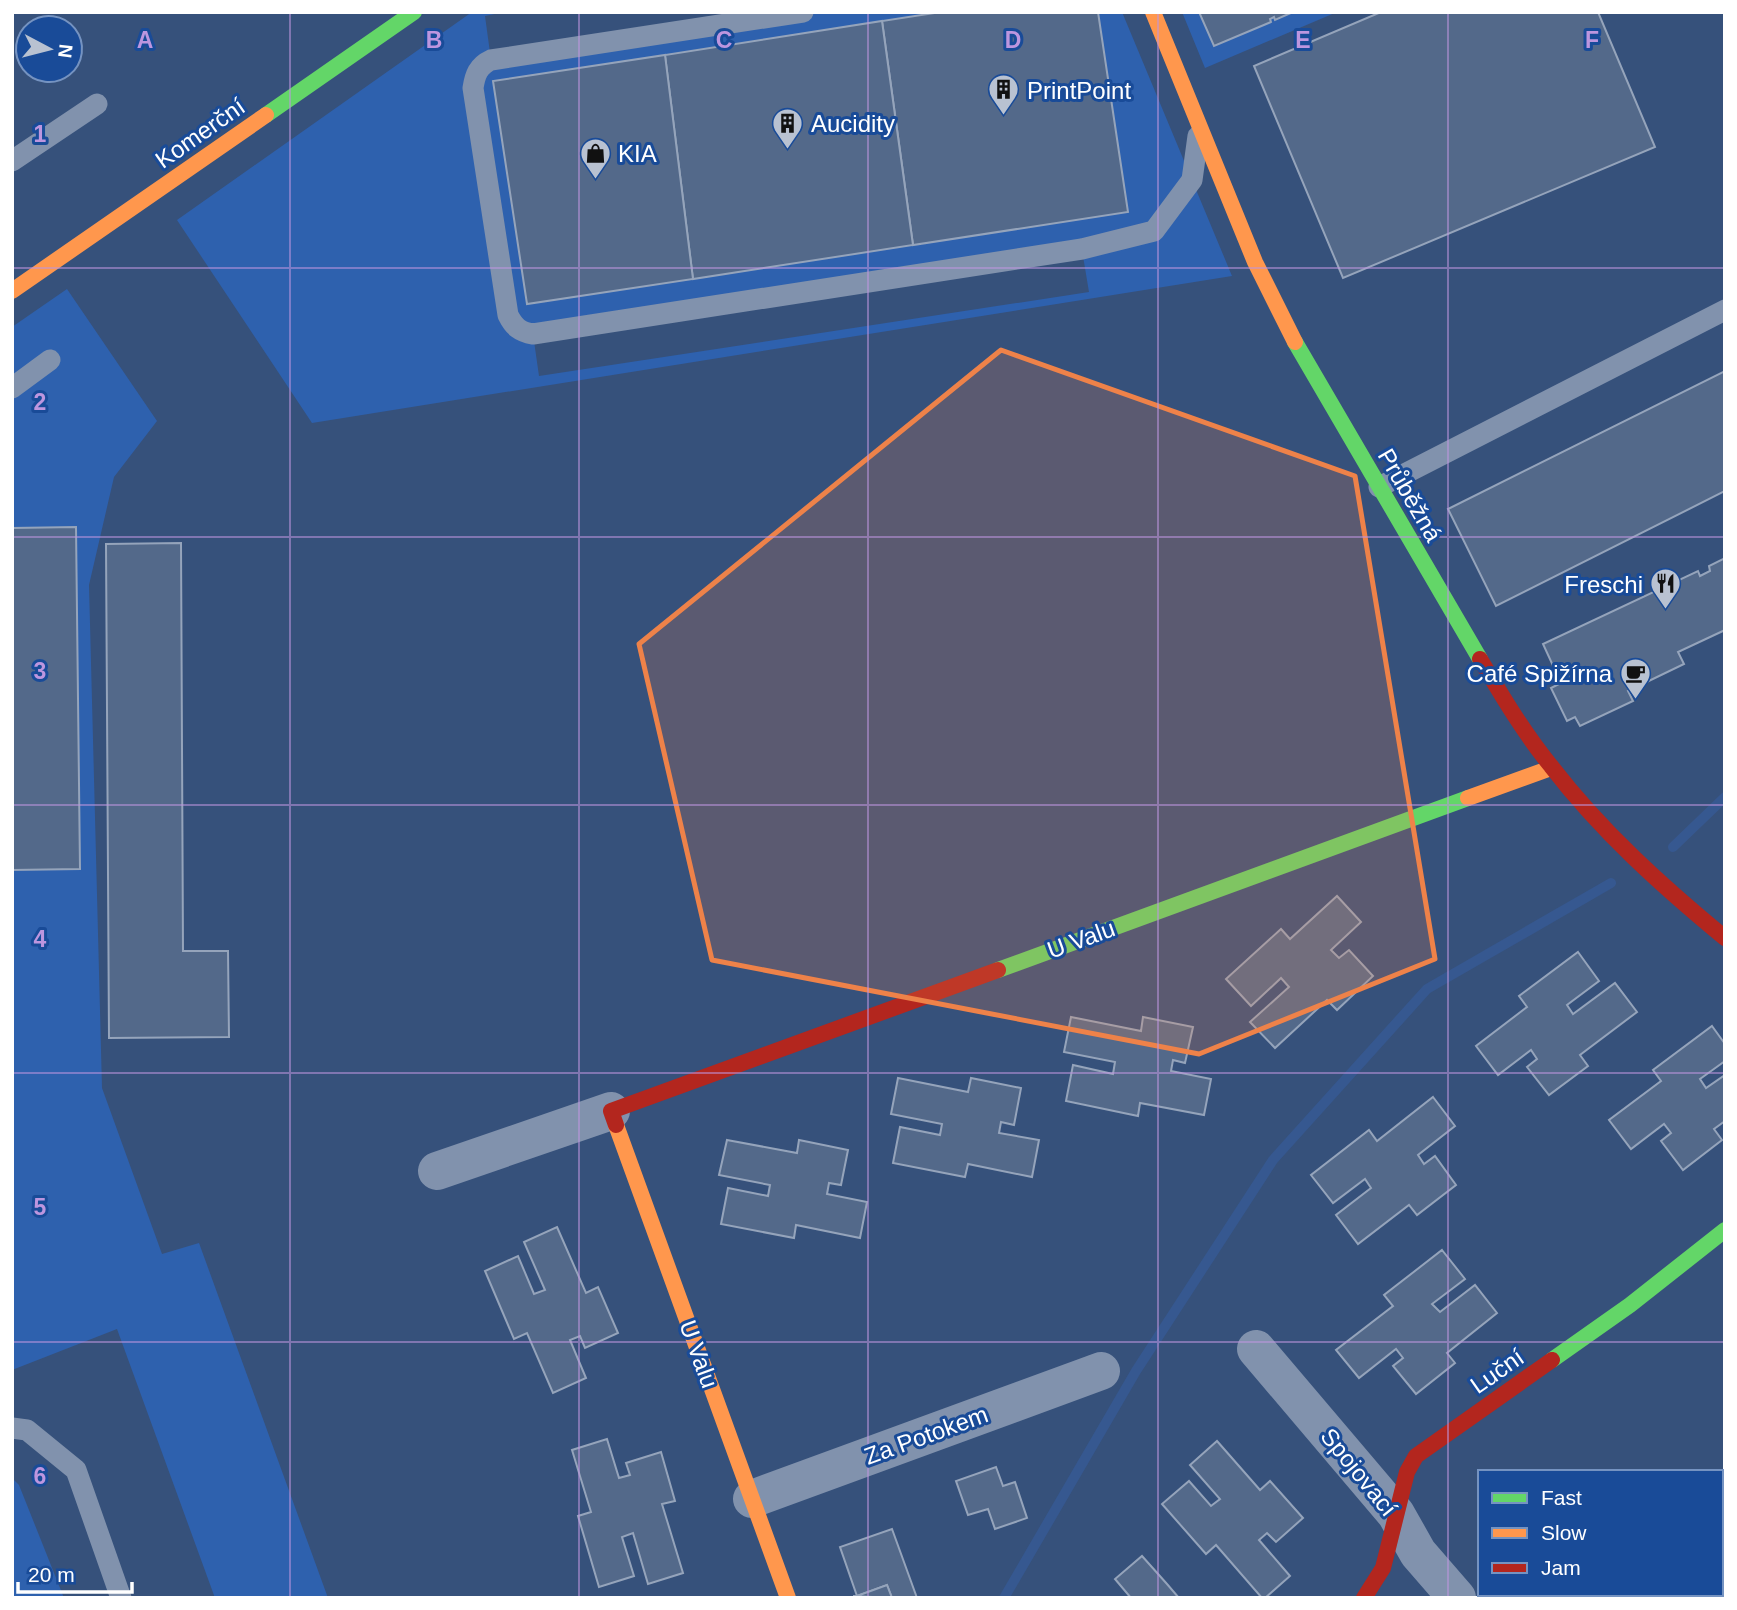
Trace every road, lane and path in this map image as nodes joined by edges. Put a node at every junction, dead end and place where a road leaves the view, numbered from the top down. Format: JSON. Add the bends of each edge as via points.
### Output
{"nodes":[{"id":1,"x":414,"y":12,"type":"edge"},
{"id":2,"x":803,"y":12,"type":"edge"},
{"id":3,"x":1153,"y":12,"type":"edge"},
{"id":4,"x":97,"y":104,"type":"dead end"},
{"id":5,"x":1199,"y":126,"type":"junction"},
{"id":6,"x":12,"y":161,"type":"edge"},
{"id":7,"x":12,"y":291,"type":"edge"},
{"id":8,"x":1725,"y":310,"type":"edge"},
{"id":9,"x":50,"y":360,"type":"dead end"},
{"id":10,"x":12,"y":388,"type":"edge"},
{"id":11,"x":1379,"y":487,"type":"junction"},
{"id":12,"x":1551,"y":768,"type":"junction"},
{"id":13,"x":1725,"y":938,"type":"edge"},
{"id":14,"x":611,"y":1111,"type":"junction"},
{"id":15,"x":437,"y":1171,"type":"dead end"},
{"id":16,"x":1725,"y":1230,"type":"edge"},
{"id":17,"x":1256,"y":1349,"type":"dead end"},
{"id":18,"x":1101,"y":1371,"type":"dead end"},
{"id":19,"x":12,"y":1428,"type":"edge"},
{"id":20,"x":752,"y":1499,"type":"junction"},
{"id":21,"x":1396,"y":1514,"type":"junction"},
{"id":22,"x":121,"y":1598,"type":"edge"},
{"id":23,"x":788,"y":1598,"type":"edge"},
{"id":24,"x":1364,"y":1598,"type":"edge"},
{"id":25,"x":1457,"y":1598,"type":"edge"}],
"edges":[{"from":1,"to":7,"type":"street","name":"Komerční"},
{"from":2,"to":5,"type":"lane","via":[[482,64],[473,89],[513,324],[533,334],[1082,250],[1154,231],[1192,180]]},
{"from":3,"to":5,"type":"street","name":"Průběžná"},
{"from":4,"to":6,"type":"lane"},
{"from":5,"to":11,"type":"street","name":"Průběžná","via":[[1289,331]]},
{"from":8,"to":11,"type":"lane"},
{"from":9,"to":10,"type":"lane"},
{"from":11,"to":12,"type":"street","name":"Průběžná","via":[[1510,710]]},
{"from":12,"to":13,"type":"street","name":"Průběžná","via":[[1619,843]]},
{"from":12,"to":14,"type":"street","name":"U Valu"},
{"from":14,"to":15,"type":"street","name":"U Valu"},
{"from":14,"to":20,"type":"street","name":"U Valu"},
{"from":16,"to":21,"type":"street","name":"Luční","via":[[1630,1305],[1416,1457],[1407,1472]]},
{"from":17,"to":21,"type":"street","name":"Spojovací"},
{"from":18,"to":20,"type":"street","name":"Za Potokem"},
{"from":19,"to":22,"type":"lane","via":[[27,1430],[76,1471]]},
{"from":20,"to":23,"type":"street","name":"U Valu"},
{"from":21,"to":24,"type":"street","name":"Luční","via":[[1383,1568]]},
{"from":21,"to":25,"type":"street","name":"Spojovací","via":[[1418,1553]]}]}
